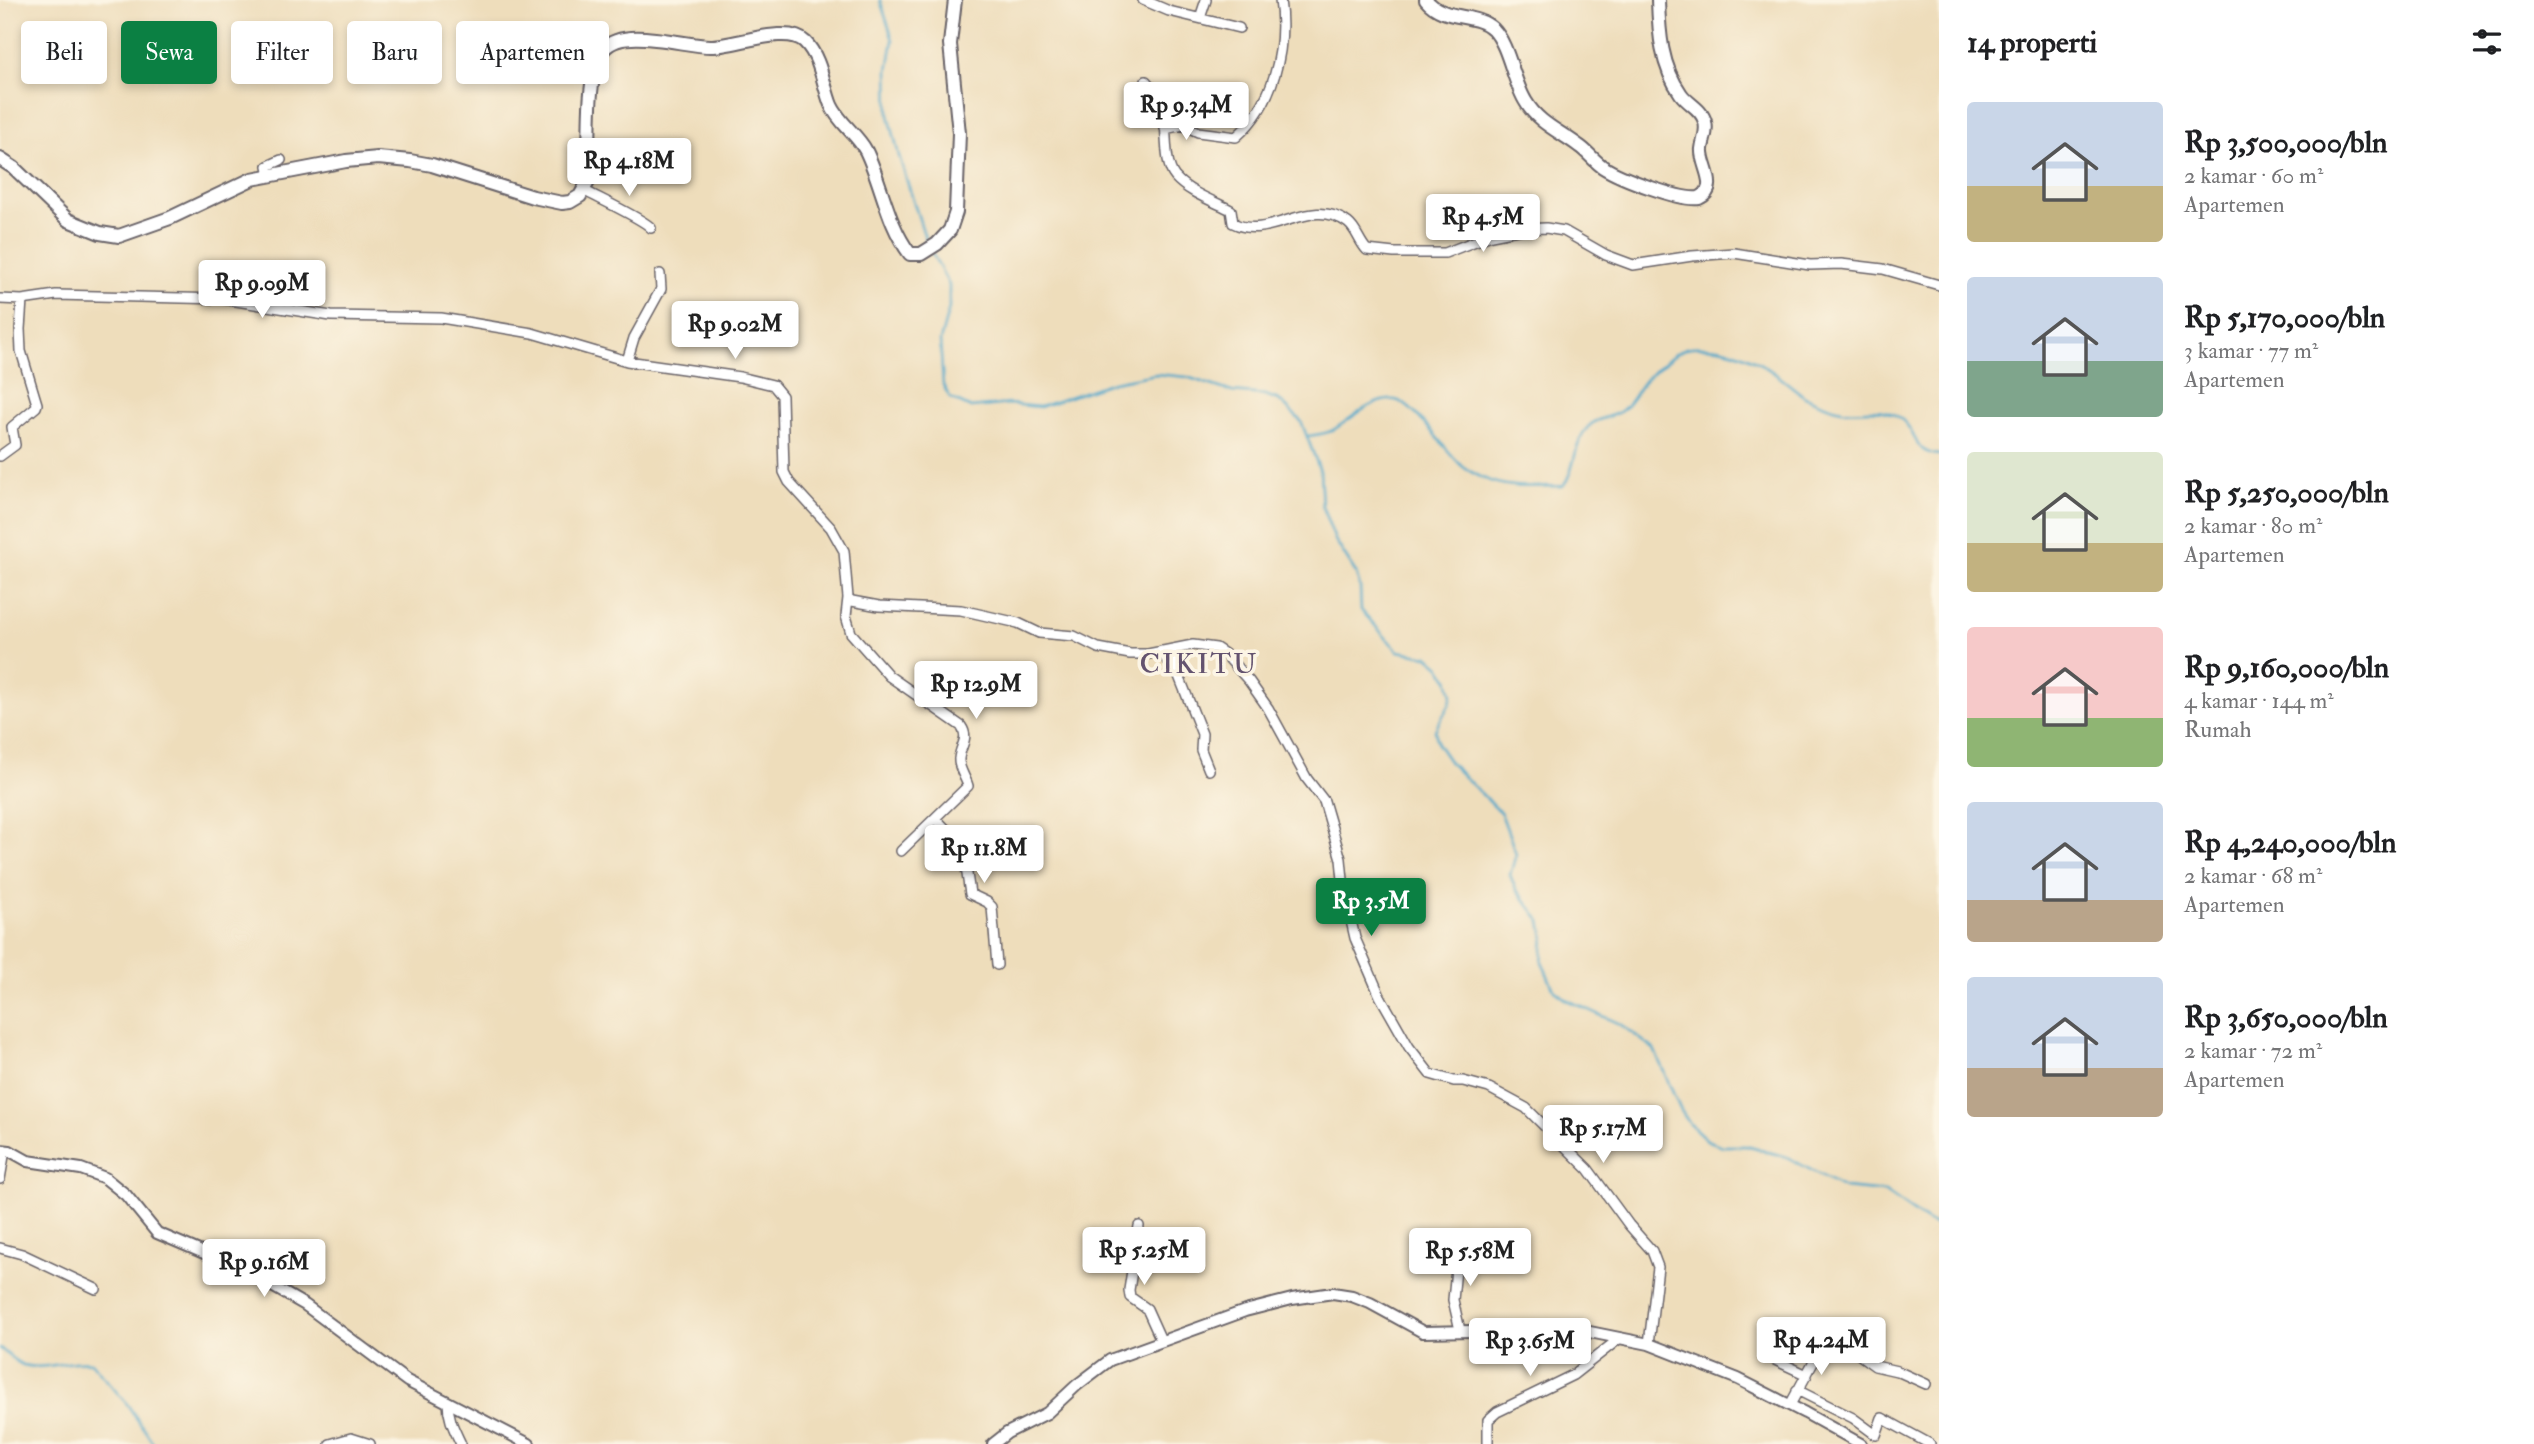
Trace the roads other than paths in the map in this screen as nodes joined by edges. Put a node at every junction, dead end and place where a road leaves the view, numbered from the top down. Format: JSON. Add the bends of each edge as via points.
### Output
{"nodes":[{"id":1,"x":956,"y":0,"type":"edge"},
{"id":2,"x":1143,"y":0,"type":"edge"},
{"id":3,"x":1206,"y":0,"type":"edge"},
{"id":4,"x":1280,"y":0,"type":"edge"},
{"id":5,"x":1426,"y":0,"type":"edge"},
{"id":6,"x":1658,"y":0,"type":"edge"},
{"id":7,"x":1200,"y":18,"type":"junction"},
{"id":8,"x":1239,"y":28,"type":"dead end"},
{"id":9,"x":1146,"y":81,"type":"dead end"},
{"id":10,"x":1165,"y":129,"type":"junction"},
{"id":11,"x":0,"y":159,"type":"edge"},
{"id":12,"x":281,"y":160,"type":"dead end"},
{"id":13,"x":270,"y":174,"type":"junction"},
{"id":14,"x":585,"y":191,"type":"junction"},
{"id":15,"x":651,"y":228,"type":"dead end"},
{"id":16,"x":660,"y":274,"type":"dead end"},
{"id":17,"x":1939,"y":285,"type":"edge"},
{"id":18,"x":0,"y":299,"type":"edge"},
{"id":19,"x":22,"y":300,"type":"junction"},
{"id":20,"x":626,"y":361,"type":"junction"},
{"id":21,"x":0,"y":456,"type":"edge"},
{"id":22,"x":848,"y":598,"type":"junction"},
{"id":23,"x":1161,"y":651,"type":"junction"},
{"id":24,"x":1209,"y":770,"type":"dead end"},
{"id":25,"x":935,"y":818,"type":"junction"},
{"id":26,"x":901,"y":851,"type":"dead end"},
{"id":27,"x":997,"y":965,"type":"dead end"},
{"id":28,"x":2,"y":1150,"type":"edge"},
{"id":29,"x":0,"y":1179,"type":"edge"},
{"id":30,"x":1139,"y":1226,"type":"dead end"},
{"id":31,"x":0,"y":1248,"type":"edge"},
{"id":32,"x":1458,"y":1248,"type":"dead end"},
{"id":33,"x":96,"y":1289,"type":"dead end"},
{"id":34,"x":1460,"y":1330,"type":"junction"},
{"id":35,"x":1620,"y":1338,"type":"junction"},
{"id":36,"x":1161,"y":1340,"type":"junction"},
{"id":37,"x":1649,"y":1345,"type":"junction"},
{"id":38,"x":1775,"y":1360,"type":"dead end"},
{"id":39,"x":1807,"y":1375,"type":"junction"},
{"id":40,"x":1926,"y":1384,"type":"dead end"},
{"id":41,"x":1797,"y":1390,"type":"junction"},
{"id":42,"x":448,"y":1402,"type":"junction"},
{"id":43,"x":1790,"y":1405,"type":"junction"},
{"id":44,"x":330,"y":1444,"type":"edge"},
{"id":45,"x":370,"y":1444,"type":"edge"},
{"id":46,"x":461,"y":1444,"type":"edge"},
{"id":47,"x":529,"y":1444,"type":"edge"},
{"id":48,"x":993,"y":1444,"type":"edge"},
{"id":49,"x":1488,"y":1444,"type":"edge"},
{"id":50,"x":1861,"y":1444,"type":"edge"},
{"id":51,"x":1930,"y":1444,"type":"edge"}],
"edges":[{"from":1,"to":14,"type":"main road","via":[[951,62],[959,133],[956,212],[950,230],[921,254],[910,254],[901,240],[866,152],[834,112],[813,53],[796,36],[713,46],[629,39],[604,48],[592,89]]},
{"from":2,"to":7,"type":"street"},
{"from":3,"to":7,"type":"street"},
{"from":4,"to":10,"type":"street","via":[[1282,26],[1275,74],[1264,102],[1245,129],[1236,137],[1198,132],[1183,125]]},
{"from":5,"to":6,"type":"main road","via":[[1440,12],[1494,30],[1530,109],[1601,166],[1629,180],[1699,198],[1710,184],[1702,149],[1706,125],[1671,78],[1661,48]]},
{"from":7,"to":8,"type":"street"},
{"from":9,"to":10,"type":"street","via":[[1159,97]]},
{"from":10,"to":17,"type":"street","via":[[1174,175],[1231,210],[1233,223],[1241,227],[1259,228],[1317,212],[1346,221],[1367,250],[1432,254],[1505,232],[1555,229],[1633,265],[1734,253],[1810,265],[1883,269]]},
{"from":11,"to":13,"type":"main road","via":[[68,220],[119,236]]},
{"from":12,"to":13,"type":"street","via":[[268,166]]},
{"from":13,"to":14,"type":"main road","via":[[378,158],[432,165],[547,201],[570,202]]},
{"from":14,"to":15,"type":"street"},
{"from":16,"to":20,"type":"street","via":[[661,289]]},
{"from":18,"to":19,"type":"street"},
{"from":19,"to":20,"type":"street","via":[[56,295],[223,299],[331,316],[441,318],[532,332]]},
{"from":19,"to":21,"type":"street","via":[[22,351],[37,404],[12,427],[15,445]]},
{"from":20,"to":22,"type":"street","via":[[740,377],[779,390],[784,403],[784,472],[839,539]]},
{"from":22,"to":23,"type":"street","via":[[878,606],[974,613],[1130,654]]},
{"from":22,"to":25,"type":"street","via":[[846,616],[851,633],[889,676],[965,732],[959,762],[968,786]]},
{"from":23,"to":24,"type":"street","via":[[1173,661],[1202,734],[1201,750]]},
{"from":23,"to":37,"type":"street","via":[[1193,645],[1216,648],[1268,708],[1324,801],[1341,859],[1355,938],[1380,996],[1423,1066],[1430,1074],[1489,1088],[1526,1108],[1588,1169],[1652,1251],[1658,1267]]},
{"from":25,"to":26,"type":"street"},
{"from":25,"to":27,"type":"street","via":[[963,847],[970,894],[992,907]]},
{"from":28,"to":29,"type":"street"},
{"from":28,"to":42,"type":"street","via":[[28,1161],[82,1168],[105,1178],[126,1195],[157,1233],[246,1271],[305,1305],[390,1369]]},
{"from":30,"to":36,"type":"street","via":[[1130,1297],[1147,1309]]},
{"from":31,"to":33,"type":"street"},
{"from":32,"to":34,"type":"street","via":[[1452,1300]]},
{"from":34,"to":35,"type":"street","via":[[1575,1329]]},
{"from":34,"to":36,"type":"street","via":[[1423,1332],[1370,1303],[1333,1293],[1253,1308]]},
{"from":35,"to":37,"type":"street"},
{"from":35,"to":49,"type":"street","via":[[1573,1375],[1497,1412],[1488,1420]]},
{"from":36,"to":48,"type":"street","via":[[1110,1360],[1048,1413]]},
{"from":37,"to":43,"type":"street","via":[[1738,1379]]},
{"from":38,"to":39,"type":"street"},
{"from":39,"to":40,"type":"street","via":[[1826,1339],[1846,1345],[1875,1366]]},
{"from":39,"to":41,"type":"street"},
{"from":41,"to":43,"type":"street"},
{"from":41,"to":51,"type":"street","via":[[1876,1435],[1882,1418]]},
{"from":42,"to":46,"type":"street","via":[[448,1415]]},
{"from":42,"to":47,"type":"street"},
{"from":43,"to":50,"type":"street"},
{"from":44,"to":45,"type":"street","via":[[351,1438]]}]}
